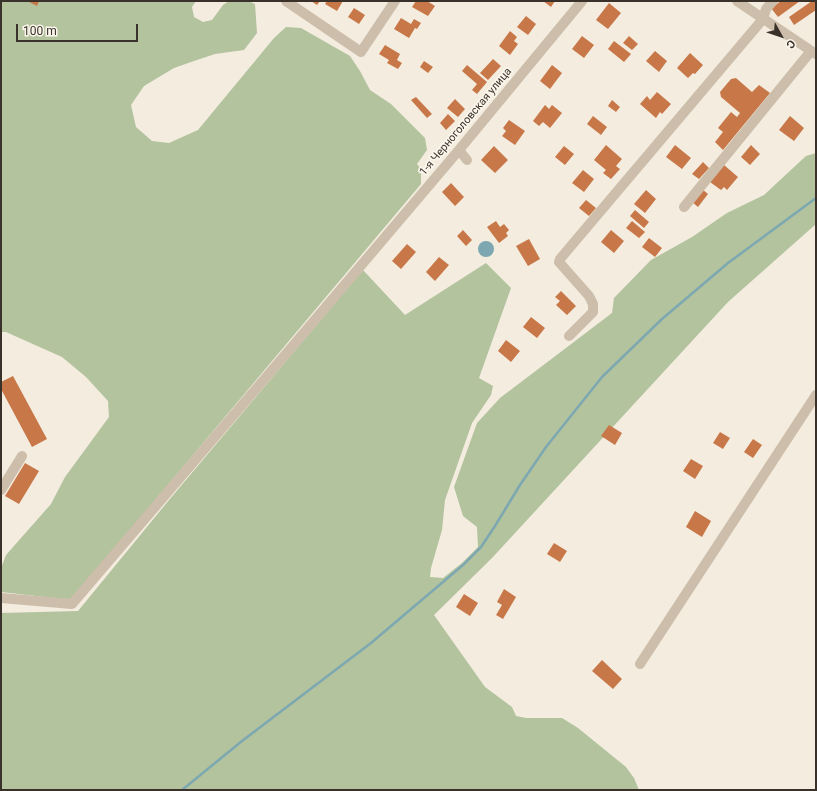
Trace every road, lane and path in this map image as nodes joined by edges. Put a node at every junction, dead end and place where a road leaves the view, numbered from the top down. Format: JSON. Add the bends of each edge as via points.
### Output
{"nodes":[{"id":1,"x":286,"y":1,"type":"edge"},
{"id":2,"x":395,"y":1,"type":"edge"},
{"id":3,"x":582,"y":1,"type":"edge"},
{"id":4,"x":737,"y":1,"type":"edge"},
{"id":5,"x":773,"y":1,"type":"edge"},
{"id":6,"x":763,"y":19,"type":"junction"},
{"id":7,"x":813,"y":52,"type":"edge"},
{"id":8,"x":459,"y":150,"type":"junction"},
{"id":9,"x":467,"y":160,"type":"dead end"},
{"id":10,"x":684,"y":206,"type":"dead end"},
{"id":11,"x":569,"y":336,"type":"dead end"},
{"id":12,"x":816,"y":395,"type":"edge"},
{"id":13,"x":22,"y":456,"type":"dead end"},
{"id":14,"x":1,"y":490,"type":"edge"},
{"id":15,"x":1,"y":598,"type":"edge"},
{"id":16,"x":640,"y":664,"type":"dead end"}],
"edges":[{"from":1,"to":2,"type":"street","via":[[361,52]]},
{"from":3,"to":8,"type":"street","name":"1-я Черноголовская улица"},
{"from":4,"to":6,"type":"street"},
{"from":5,"to":6,"type":"street","via":[[766,8]]},
{"from":6,"to":7,"type":"street"},
{"from":6,"to":11,"type":"street","via":[[560,259],[559,262],[593,304],[593,312]]},
{"from":7,"to":10,"type":"street"},
{"from":8,"to":9,"type":"street"},
{"from":8,"to":15,"type":"street","name":"1-я Черноголовская улица","via":[[72,604]]},
{"from":12,"to":16,"type":"street"},
{"from":13,"to":14,"type":"street"}]}
